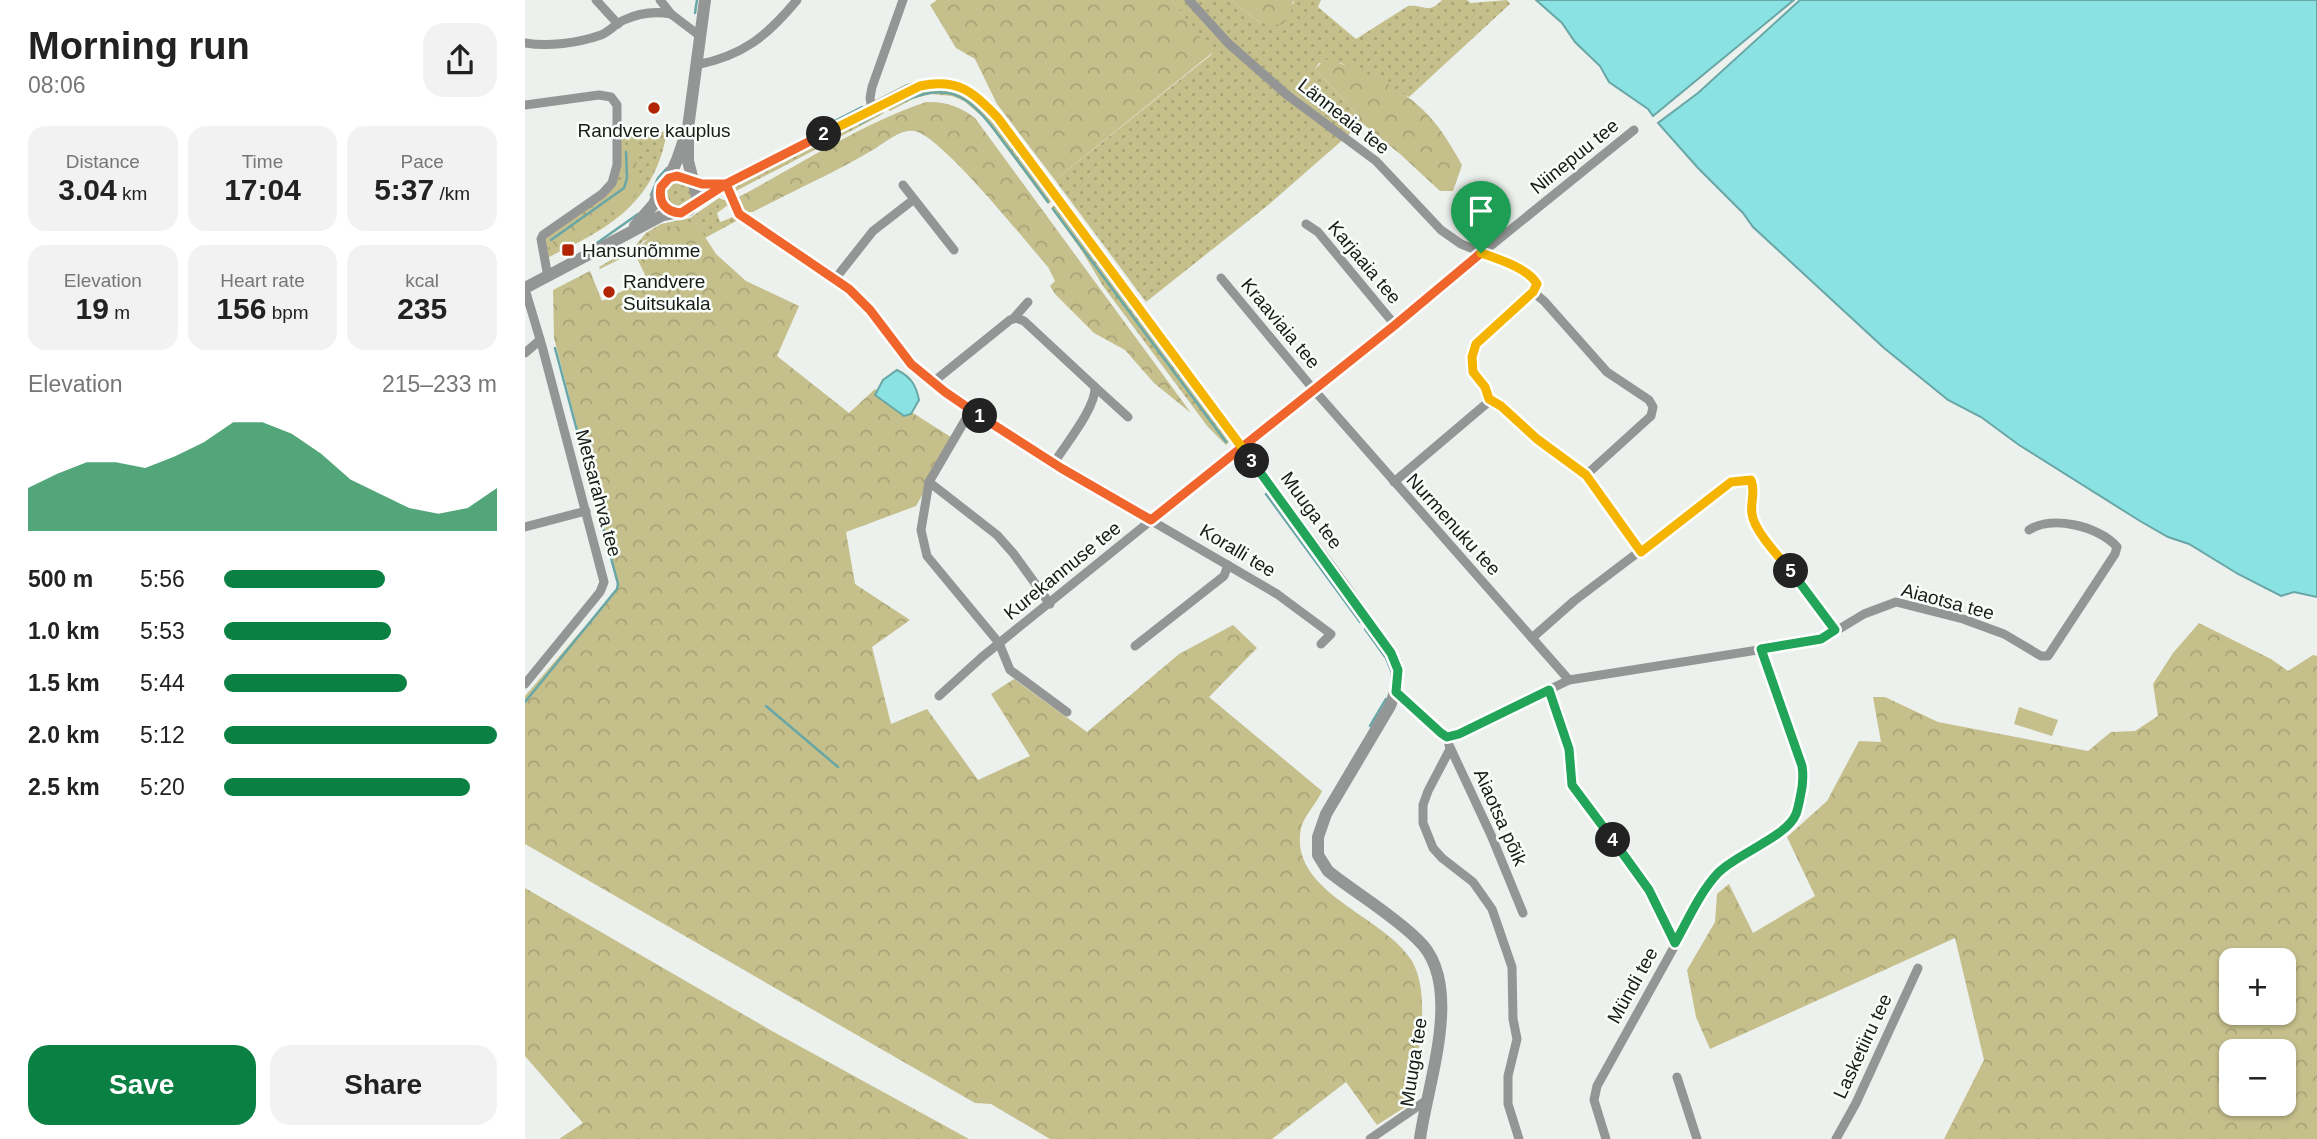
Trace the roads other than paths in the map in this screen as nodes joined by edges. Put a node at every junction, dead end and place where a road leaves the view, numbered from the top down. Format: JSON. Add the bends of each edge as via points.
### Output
{"nodes":[{"id":1,"x":596,"y":0,"type":"edge"},
{"id":2,"x":660,"y":0,"type":"edge"},
{"id":3,"x":705,"y":0,"type":"edge"},
{"id":4,"x":797,"y":0,"type":"edge"},
{"id":5,"x":903,"y":0,"type":"edge"},
{"id":6,"x":1189,"y":0,"type":"edge"},
{"id":7,"x":671,"y":14,"type":"junction"},
{"id":8,"x":618,"y":24,"type":"junction"},
{"id":9,"x":700,"y":36,"type":"junction"},
{"id":10,"x":525,"y":43,"type":"edge"},
{"id":11,"x":697,"y":65,"type":"junction"},
{"id":12,"x":525,"y":105,"type":"edge"},
{"id":13,"x":872,"y":109,"type":"junction"},
{"id":14,"x":688,"y":128,"type":"junction"},
{"id":15,"x":1635,"y":130,"type":"dead end"},
{"id":16,"x":669,"y":178,"type":"junction"},
{"id":17,"x":692,"y":181,"type":"junction"},
{"id":18,"x":726,"y":184,"type":"junction"},
{"id":19,"x":903,"y":185,"type":"dead end"},
{"id":20,"x":660,"y":193,"type":"junction"},
{"id":21,"x":913,"y":200,"type":"junction"},
{"id":22,"x":695,"y":204,"type":"junction"},
{"id":23,"x":673,"y":212,"type":"junction"},
{"id":24,"x":1306,"y":224,"type":"dead end"},
{"id":25,"x":630,"y":232,"type":"junction"},
{"id":26,"x":954,"y":250,"type":"dead end"},
{"id":27,"x":1481,"y":253,"type":"junction"},
{"id":28,"x":548,"y":277,"type":"junction"},
{"id":29,"x":1221,"y":278,"type":"dead end"},
{"id":30,"x":835,"y":279,"type":"junction"},
{"id":31,"x":525,"y":289,"type":"edge"},
{"id":32,"x":1533,"y":292,"type":"junction"},
{"id":33,"x":1028,"y":302,"type":"dead end"},
{"id":34,"x":1013,"y":319,"type":"junction"},
{"id":35,"x":1395,"y":325,"type":"junction"},
{"id":36,"x":541,"y":340,"type":"junction"},
{"id":37,"x":525,"y":353,"type":"edge"},
{"id":38,"x":932,"y":383,"type":"junction"},
{"id":39,"x":1095,"y":387,"type":"junction"},
{"id":40,"x":1314,"y":390,"type":"junction"},
{"id":41,"x":1489,"y":399,"type":"junction"},
{"id":42,"x":971,"y":410,"type":"junction"},
{"id":43,"x":1128,"y":417,"type":"dead end"},
{"id":44,"x":1241,"y":447,"type":"junction"},
{"id":45,"x":1054,"y":463,"type":"junction"},
{"id":46,"x":1586,"y":475,"type":"junction"},
{"id":47,"x":929,"y":482,"type":"junction"},
{"id":48,"x":1394,"y":482,"type":"junction"},
{"id":49,"x":586,"y":511,"type":"junction"},
{"id":50,"x":1151,"y":520,"type":"junction"},
{"id":51,"x":525,"y":527,"type":"edge"},
{"id":52,"x":2029,"y":530,"type":"dead end"},
{"id":53,"x":1641,"y":552,"type":"junction"},
{"id":54,"x":1228,"y":565,"type":"junction"},
{"id":55,"x":1050,"y":604,"type":"junction"},
{"id":56,"x":1835,"y":630,"type":"junction"},
{"id":57,"x":1532,"y":638,"type":"junction"},
{"id":58,"x":999,"y":643,"type":"junction"},
{"id":59,"x":1321,"y":643,"type":"dead end"},
{"id":60,"x":1135,"y":646,"type":"dead end"},
{"id":61,"x":1761,"y":649,"type":"junction"},
{"id":62,"x":1569,"y":680,"type":"junction"},
{"id":63,"x":525,"y":684,"type":"edge"},
{"id":64,"x":1549,"y":690,"type":"junction"},
{"id":65,"x":1396,"y":692,"type":"junction"},
{"id":66,"x":939,"y":696,"type":"dead end"},
{"id":67,"x":1067,"y":712,"type":"dead end"},
{"id":68,"x":1447,"y":737,"type":"junction"},
{"id":69,"x":1450,"y":749,"type":"junction"},
{"id":70,"x":1523,"y":913,"type":"dead end"},
{"id":71,"x":1675,"y":943,"type":"junction"},
{"id":72,"x":1918,"y":968,"type":"dead end"},
{"id":73,"x":1677,"y":1077,"type":"dead end"},
{"id":74,"x":1427,"y":1100,"type":"junction"},
{"id":75,"x":1370,"y":1139,"type":"edge"},
{"id":76,"x":1420,"y":1139,"type":"edge"},
{"id":77,"x":1519,"y":1139,"type":"edge"},
{"id":78,"x":1606,"y":1139,"type":"edge"},
{"id":79,"x":1697,"y":1139,"type":"edge"},
{"id":80,"x":1836,"y":1139,"type":"edge"}],
"edges":[{"from":1,"to":8,"type":"street"},
{"from":2,"to":7,"type":"street"},
{"from":3,"to":9,"type":"street"},
{"from":4,"to":11,"type":"street","via":[[754,44]]},
{"from":5,"to":13,"type":"street","via":[[873,87]]},
{"from":6,"to":27,"type":"street","name":"Länneaia tee","via":[[1228,43],[1287,95],[1376,161],[1441,230]]},
{"from":7,"to":8,"type":"street","via":[[645,13]]},
{"from":7,"to":9,"type":"street"},
{"from":8,"to":10,"type":"street","via":[[590,38]]},
{"from":9,"to":11,"type":"street"},
{"from":11,"to":14,"type":"street"},
{"from":12,"to":28,"type":"street","via":[[599,94],[611,97],[617,105],[614,177],[602,194],[543,235]]},
{"from":13,"to":18,"type":"street","name":"Muuga tee"},
{"from":13,"to":44,"type":"street","name":"Muuga tee","via":[[908,90],[942,83],[962,88],[982,101]]},
{"from":14,"to":16,"type":"street"},
{"from":14,"to":17,"type":"street"},
{"from":15,"to":27,"type":"street","name":"Niinepuu tee"},
{"from":16,"to":17,"type":"street"},
{"from":16,"to":20,"type":"street"},
{"from":17,"to":18,"type":"street"},
{"from":17,"to":22,"type":"street"},
{"from":18,"to":22,"type":"street","name":"Muuga tee"},
{"from":18,"to":30,"type":"street","name":"Koralli tee","via":[[739,214]]},
{"from":19,"to":21,"type":"street"},
{"from":20,"to":23,"type":"street","via":[[661,201]]},
{"from":20,"to":25,"type":"street"},
{"from":21,"to":26,"type":"street"},
{"from":21,"to":30,"type":"street","via":[[873,231]]},
{"from":22,"to":23,"type":"street","via":[[681,213]]},
{"from":23,"to":25,"type":"street"},
{"from":24,"to":35,"type":"street","name":"Karjaaia tee","via":[[1318,232]]},
{"from":25,"to":28,"type":"street"},
{"from":27,"to":32,"type":"street","name":"Länneaia tee","via":[[1535,280]]},
{"from":27,"to":35,"type":"street","name":"Niinepuu tee"},
{"from":28,"to":31,"type":"street"},
{"from":29,"to":40,"type":"street","name":"Kraaviaia tee"},
{"from":30,"to":38,"type":"street","name":"Koralli tee","via":[[857,297]]},
{"from":31,"to":36,"type":"street","name":"Metsarahva tee"},
{"from":32,"to":41,"type":"street","via":[[1476,344],[1473,372]]},
{"from":32,"to":46,"type":"street","via":[[1607,372],[1653,407],[1651,416]]},
{"from":33,"to":34,"type":"street"},
{"from":34,"to":38,"type":"street"},
{"from":34,"to":39,"type":"street","via":[[1024,320]]},
{"from":35,"to":40,"type":"street","name":"Niinepuu tee"},
{"from":36,"to":37,"type":"street"},
{"from":36,"to":49,"type":"street","name":"Metsarahva tee"},
{"from":38,"to":42,"type":"street","name":"Koralli tee"},
{"from":39,"to":43,"type":"street"},
{"from":39,"to":45,"type":"street","via":[[1085,415]]},
{"from":40,"to":44,"type":"street","name":"Niinepuu tee"},
{"from":40,"to":48,"type":"street","name":"Nurmenuku tee"},
{"from":41,"to":46,"type":"street"},
{"from":41,"to":48,"type":"street"},
{"from":42,"to":45,"type":"street","name":"Koralli tee"},
{"from":42,"to":47,"type":"street"},
{"from":44,"to":50,"type":"street","name":"Kurekannuse tee"},
{"from":44,"to":65,"type":"street","name":"Muuga tee","via":[[1391,653],[1398,670]]},
{"from":45,"to":50,"type":"street","name":"Koralli tee"},
{"from":46,"to":53,"type":"street"},
{"from":47,"to":55,"type":"street","via":[[997,535]]},
{"from":47,"to":58,"type":"street","via":[[921,530],[927,556]]},
{"from":48,"to":57,"type":"street","name":"Nurmenuku tee"},
{"from":49,"to":51,"type":"street"},
{"from":49,"to":63,"type":"street","name":"Metsarahva tee","via":[[603,587]]},
{"from":50,"to":54,"type":"street","name":"Koralli tee"},
{"from":50,"to":55,"type":"street","name":"Kurekannuse tee"},
{"from":52,"to":56,"type":"street","name":"Aiaotsa tee","via":[[2040,523],[2085,526],[2117,547],[2048,656],[1963,619],[1896,602]]},
{"from":53,"to":56,"type":"street","via":[[1731,482],[1751,480],[1752,516],[1757,526]]},
{"from":53,"to":57,"type":"street"},
{"from":54,"to":59,"type":"street","name":"Koralli tee","via":[[1323,627],[1331,634]]},
{"from":54,"to":60,"type":"street","via":[[1224,576]]},
{"from":55,"to":58,"type":"street","name":"Kurekannuse tee"},
{"from":56,"to":61,"type":"street","name":"Aiaotsa tee","via":[[1821,639]]},
{"from":57,"to":62,"type":"street","name":"Nurmenuku tee"},
{"from":58,"to":66,"type":"street","name":"Kurekannuse tee"},
{"from":58,"to":67,"type":"street","via":[[1010,670]]},
{"from":61,"to":62,"type":"street","name":"Aiaotsa tee"},
{"from":61,"to":71,"type":"street","name":"Mündi tee","via":[[1802,766],[1804,781],[1796,815],[1719,872]]},
{"from":62,"to":64,"type":"street","name":"Aiaotsa tee"},
{"from":64,"to":68,"type":"street","name":"Aiaotsa tee"},
{"from":64,"to":71,"type":"street","via":[[1569,749],[1572,785],[1649,890]]},
{"from":65,"to":68,"type":"street"},
{"from":65,"to":74,"type":"street","name":"Muuga tee","via":[[1327,814],[1317,847],[1328,871],[1419,940],[1433,962],[1442,1002]]},
{"from":68,"to":69,"type":"street","name":"Aiaotsa põik"},
{"from":69,"to":70,"type":"street","name":"Aiaotsa põik"},
{"from":69,"to":77,"type":"street","via":[[1428,791],[1423,823],[1433,848],[1473,883],[1492,909],[1513,967],[1517,1039],[1508,1076],[1508,1104]]},
{"from":71,"to":78,"type":"street","name":"Mündi tee","via":[[1597,1086],[1594,1100]]},
{"from":72,"to":80,"type":"street","name":"Lasketiiru tee"},
{"from":73,"to":79,"type":"street"},
{"from":74,"to":75,"type":"street"},
{"from":74,"to":76,"type":"street","name":"Muuga tee"}]}
